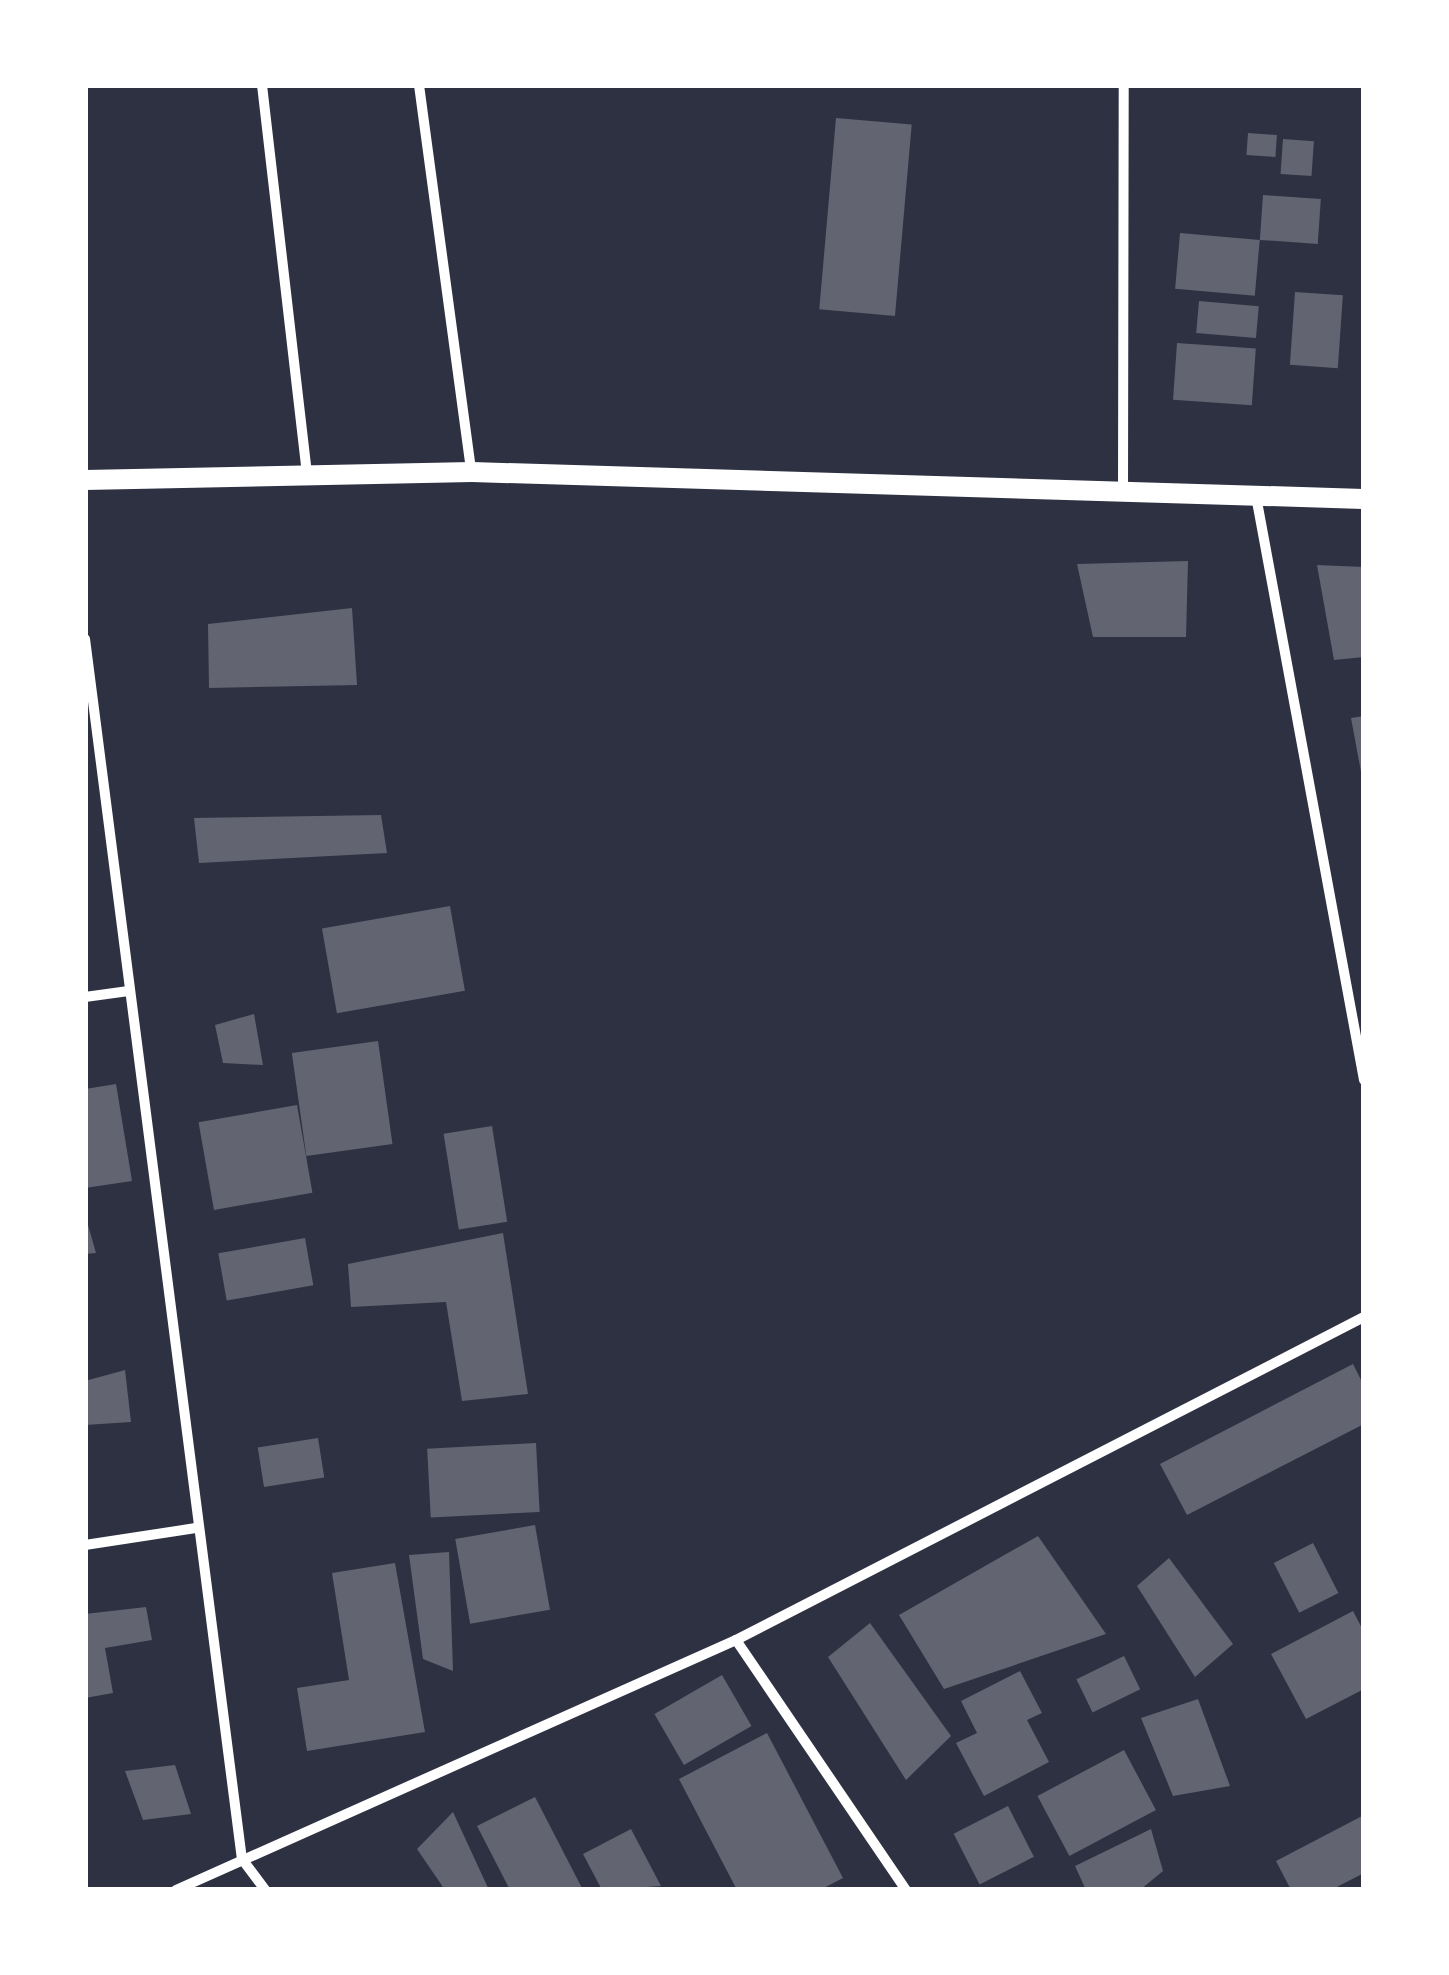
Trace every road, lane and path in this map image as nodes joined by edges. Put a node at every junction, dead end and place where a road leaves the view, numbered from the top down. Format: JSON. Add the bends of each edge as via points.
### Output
{"nodes":[{"id":1,"x":262,"y":85,"type":"edge"},
{"id":2,"x":419,"y":85,"type":"edge"},
{"id":3,"x":1124,"y":85,"type":"edge"},
{"id":4,"x":472,"y":472,"type":"junction"},
{"id":5,"x":307,"y":475,"type":"junction"},
{"id":6,"x":85,"y":480,"type":"edge"},
{"id":7,"x":1123,"y":496,"type":"junction"},
{"id":8,"x":1256,"y":496,"type":"junction"},
{"id":9,"x":1364,"y":498,"type":"edge"},
{"id":10,"x":85,"y":639,"type":"edge"},
{"id":11,"x":129,"y":992,"type":"junction"},
{"id":12,"x":85,"y":997,"type":"edge"},
{"id":13,"x":1364,"y":1080,"type":"edge"},
{"id":14,"x":1364,"y":1317,"type":"edge"},
{"id":15,"x":196,"y":1528,"type":"junction"},
{"id":16,"x":85,"y":1545,"type":"edge"},
{"id":17,"x":736,"y":1640,"type":"junction"},
{"id":18,"x":242,"y":1859,"type":"junction"},
{"id":19,"x":176,"y":1890,"type":"edge"},
{"id":20,"x":264,"y":1890,"type":"edge"},
{"id":21,"x":906,"y":1890,"type":"edge"}],
"edges":[{"from":1,"to":5,"type":"street"},
{"from":2,"to":4,"type":"street"},
{"from":3,"to":7,"type":"street"},
{"from":4,"to":5,"type":"main road"},
{"from":4,"to":7,"type":"main road"},
{"from":5,"to":6,"type":"main road"},
{"from":7,"to":8,"type":"main road"},
{"from":8,"to":9,"type":"main road"},
{"from":8,"to":13,"type":"street"},
{"from":10,"to":11,"type":"street"},
{"from":11,"to":12,"type":"street"},
{"from":11,"to":15,"type":"street"},
{"from":14,"to":17,"type":"street"},
{"from":15,"to":16,"type":"street"},
{"from":15,"to":18,"type":"street"},
{"from":17,"to":18,"type":"street"},
{"from":17,"to":21,"type":"street"},
{"from":18,"to":19,"type":"street"},
{"from":18,"to":20,"type":"street"}]}
